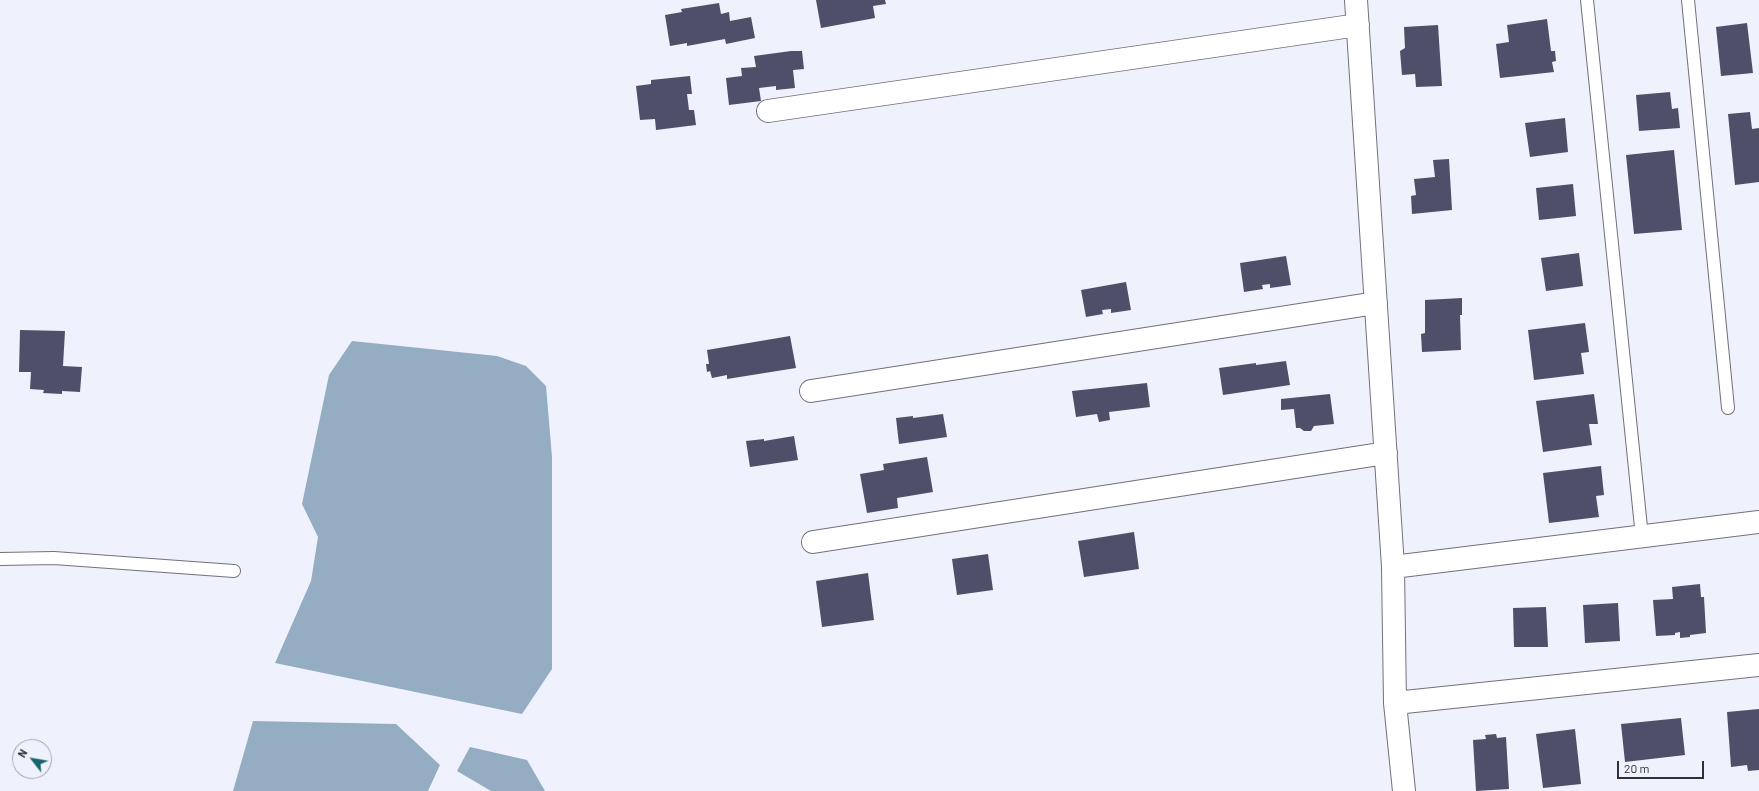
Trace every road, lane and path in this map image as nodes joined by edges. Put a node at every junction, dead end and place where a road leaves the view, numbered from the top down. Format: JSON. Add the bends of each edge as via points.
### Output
{"nodes":[{"id":1,"x":1356,"y":0,"type":"edge"},
{"id":2,"x":1587,"y":0,"type":"edge"},
{"id":3,"x":1688,"y":0,"type":"edge"},
{"id":4,"x":1358,"y":25,"type":"junction"},
{"id":5,"x":768,"y":110,"type":"dead end"},
{"id":6,"x":1376,"y":303,"type":"junction"},
{"id":7,"x":811,"y":391,"type":"dead end"},
{"id":8,"x":1728,"y":408,"type":"dead end"},
{"id":9,"x":1386,"y":453,"type":"junction"},
{"id":10,"x":1759,"y":522,"type":"edge"},
{"id":11,"x":1642,"y":537,"type":"junction"},
{"id":12,"x":813,"y":542,"type":"dead end"},
{"id":13,"x":0,"y":558,"type":"edge"},
{"id":14,"x":1393,"y":567,"type":"junction"},
{"id":15,"x":234,"y":571,"type":"dead end"},
{"id":16,"x":1759,"y":665,"type":"edge"},
{"id":17,"x":1395,"y":703,"type":"junction"},
{"id":18,"x":1404,"y":791,"type":"edge"}],
"edges":[{"from":1,"to":4,"type":"street"},
{"from":2,"to":11,"type":"lane"},
{"from":3,"to":8,"type":"lane"},
{"from":4,"to":5,"type":"street"},
{"from":4,"to":6,"type":"street"},
{"from":6,"to":7,"type":"street"},
{"from":6,"to":9,"type":"street"},
{"from":9,"to":12,"type":"street"},
{"from":9,"to":14,"type":"street"},
{"from":10,"to":11,"type":"street"},
{"from":11,"to":14,"type":"street"},
{"from":13,"to":15,"type":"lane","via":[[54,558]]},
{"from":14,"to":17,"type":"street"},
{"from":16,"to":17,"type":"street"},
{"from":17,"to":18,"type":"street"}]}
